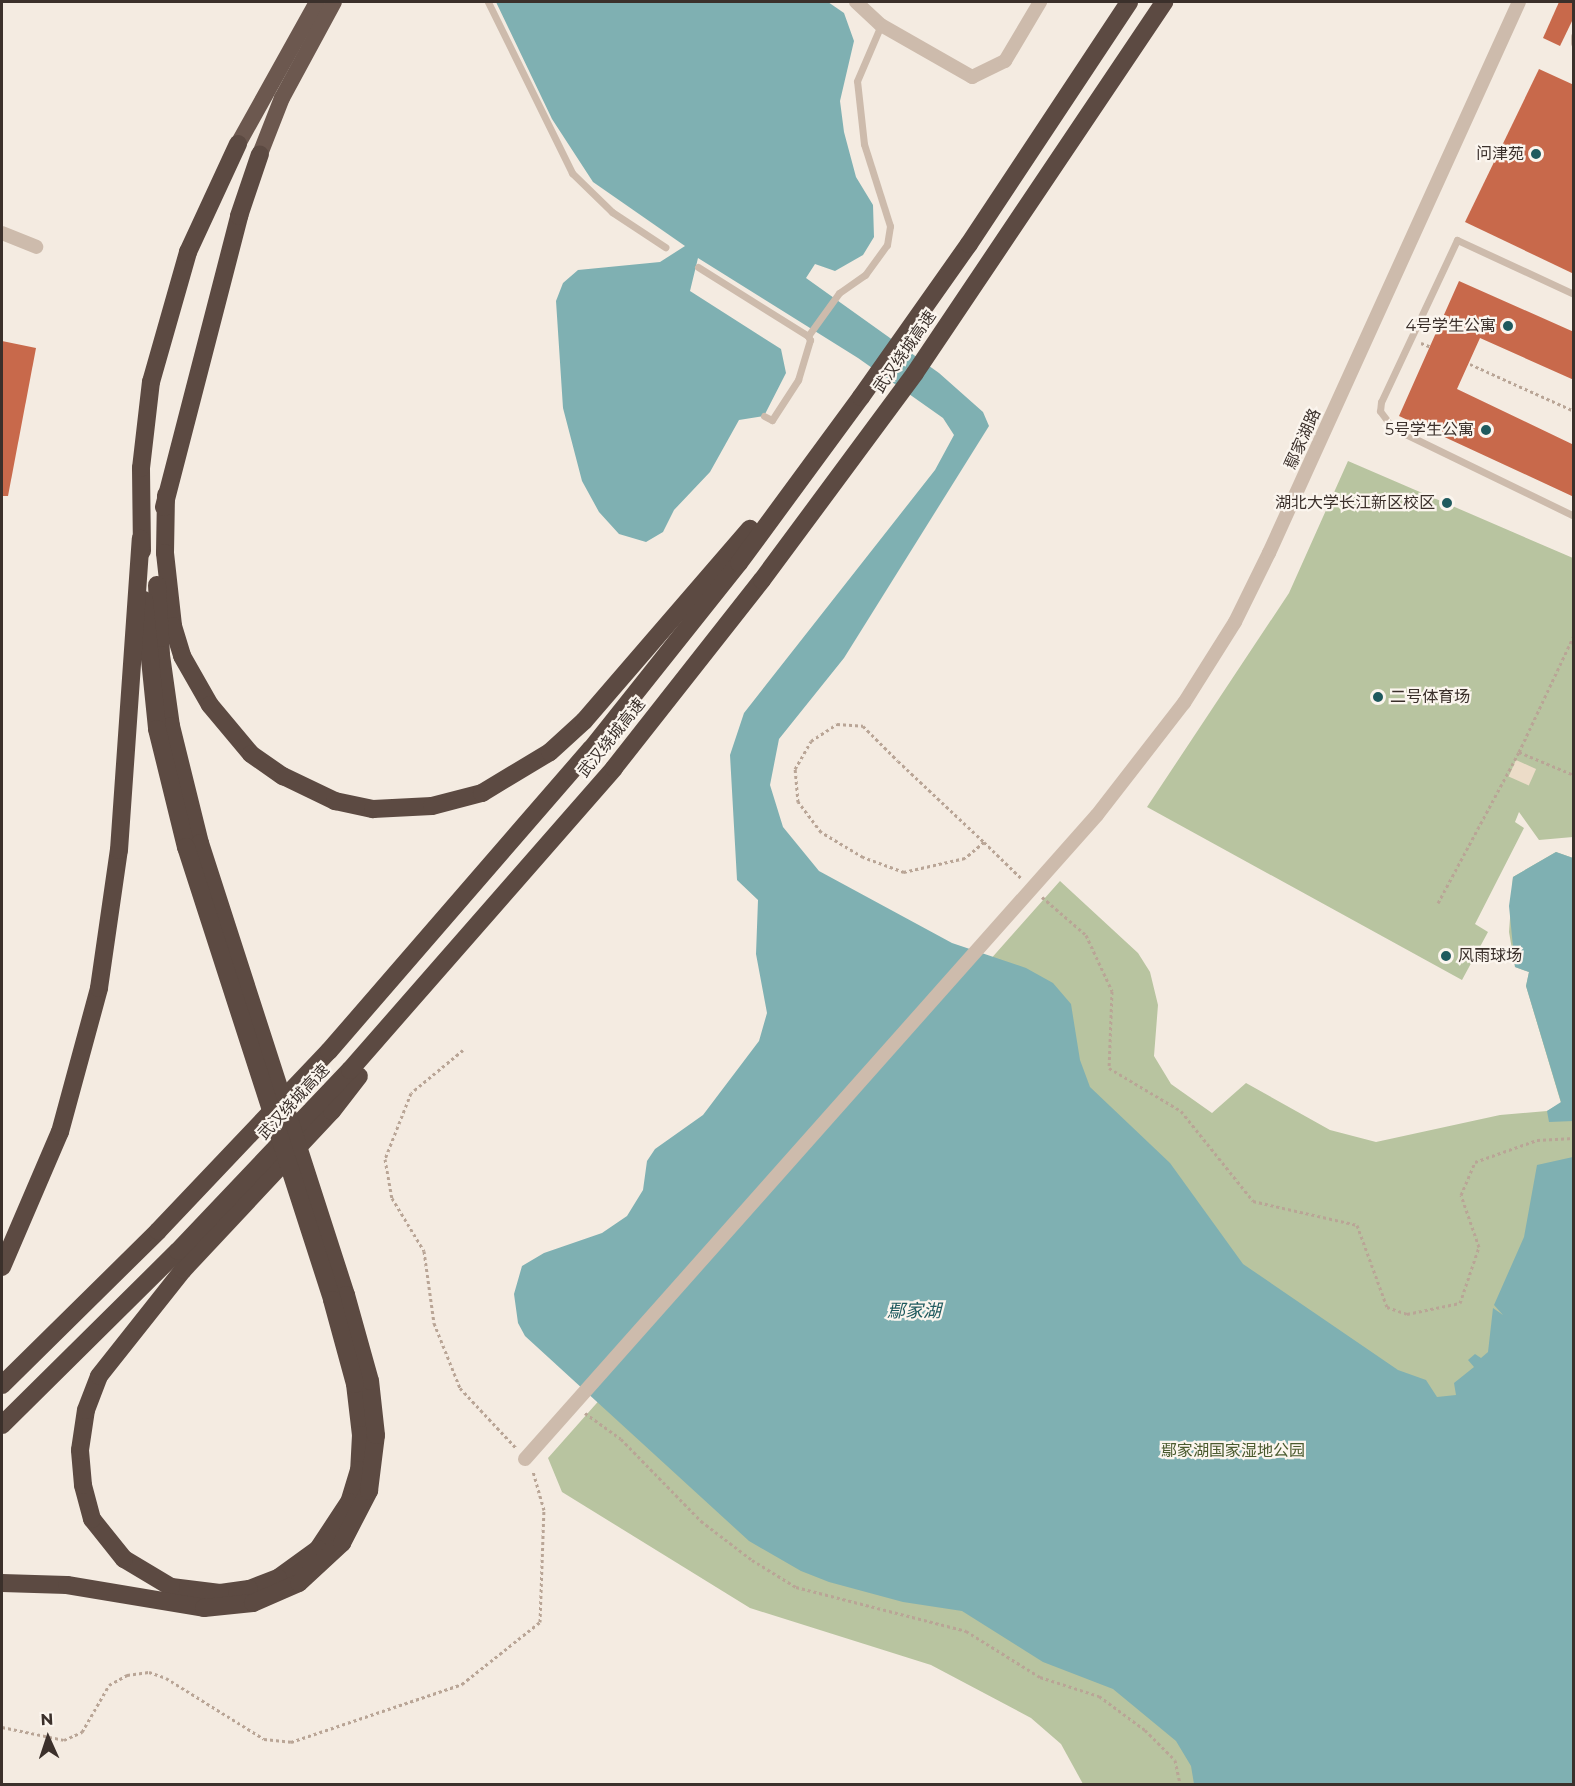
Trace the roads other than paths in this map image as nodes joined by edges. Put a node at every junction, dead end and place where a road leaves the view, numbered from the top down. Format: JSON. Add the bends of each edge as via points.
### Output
{"nodes":[{"id":1,"x":317,"y":2,"type":"edge"},
{"id":2,"x":334,"y":2,"type":"edge"},
{"id":3,"x":488,"y":2,"type":"edge"},
{"id":4,"x":856,"y":2,"type":"edge"},
{"id":5,"x":1040,"y":2,"type":"edge"},
{"id":6,"x":1129,"y":2,"type":"edge"},
{"id":7,"x":1164,"y":2,"type":"edge"},
{"id":8,"x":1519,"y":2,"type":"edge"},
{"id":9,"x":881,"y":25,"type":"junction"},
{"id":10,"x":1574,"y":36,"type":"edge"},
{"id":11,"x":1574,"y":43,"type":"edge"},
{"id":12,"x":238,"y":144,"type":"joint"},
{"id":13,"x":260,"y":154,"type":"joint"},
{"id":14,"x":2,"y":233,"type":"edge"},
{"id":15,"x":36,"y":247,"type":"dead end"},
{"id":16,"x":665,"y":247,"type":"dead end"},
{"id":17,"x":698,"y":267,"type":"dead end"},
{"id":18,"x":1574,"y":294,"type":"edge"},
{"id":19,"x":808,"y":336,"type":"junction"},
{"id":20,"x":861,"y":397,"type":"junction"},
{"id":21,"x":764,"y":416,"type":"dead end"},
{"id":22,"x":166,"y":495,"type":"junction"},
{"id":23,"x":1574,"y":516,"type":"edge"},
{"id":24,"x":141,"y":539,"type":"junction"},
{"id":25,"x":193,"y":845,"type":"junction"},
{"id":26,"x":458,"y":950,"type":"junction"},
{"id":27,"x":2,"y":1267,"type":"edge"},
{"id":28,"x":362,"y":1382,"type":"junction"},
{"id":29,"x":2,"y":1385,"type":"edge"},
{"id":30,"x":2,"y":1425,"type":"edge"},
{"id":31,"x":525,"y":1459,"type":"dead end"},
{"id":32,"x":2,"y":1582,"type":"edge"}],
"edges":[{"from":1,"to":12,"type":"highway"},
{"from":2,"to":13,"type":"highway","via":[[282,98]]},
{"from":3,"to":16,"type":"lane","via":[[572,173],[612,212]]},
{"from":4,"to":9,"type":"street"},
{"from":5,"to":9,"type":"street","via":[[1005,61],[972,77]]},
{"from":6,"to":20,"type":"highway","name":"武汉绕城高速","via":[[969,244]]},
{"from":7,"to":26,"type":"highway","name":"武汉绕城高速","via":[[993,260],[820,503],[621,758]]},
{"from":8,"to":31,"type":"street","name":"鄢家湖路","via":[[1298,493],[1235,622],[1184,703],[1126,780]]},
{"from":9,"to":19,"type":"lane","via":[[857,81],[864,144],[890,226],[887,245],[865,275],[839,293]]},
{"from":10,"to":11,"type":"lane"},
{"from":12,"to":24,"type":"highway","via":[[188,252],[151,382],[141,468]]},
{"from":13,"to":22,"type":"highway","via":[[239,216]]},
{"from":14,"to":15,"type":"street"},
{"from":17,"to":19,"type":"lane"},
{"from":18,"to":23,"type":"lane","via":[[1458,240],[1380,411],[1393,428]]},
{"from":19,"to":21,"type":"lane","via":[[798,380],[772,420]]},
{"from":20,"to":22,"type":"highway","via":[[691,599],[567,737],[482,793],[432,806],[373,809],[335,801],[283,776],[237,738],[195,681],[177,641],[167,582]]},
{"from":20,"to":29,"type":"highway","name":"武汉绕城高速","via":[[666,657],[484,877],[232,1154]]},
{"from":22,"to":25,"type":"highway","via":[[158,560],[161,655]]},
{"from":24,"to":25,"type":"highway","via":[[150,685],[165,772]]},
{"from":24,"to":27,"type":"highway","via":[[122,826],[99,988],[60,1132]]},
{"from":25,"to":28,"type":"highway","bridge":true,"via":[[342,1284]]},
{"from":26,"to":28,"type":"highway","via":[[332,1111],[183,1270],[108,1362],[92,1391],[82,1430],[80,1468],[92,1519],[124,1559],[171,1587],[219,1593],[249,1589],[278,1578],[318,1549],[349,1502],[359,1470]]},
{"from":26,"to":30,"type":"highway","name":"武汉绕城高速","via":[[253,1174]]},
{"from":28,"to":32,"type":"highway","via":[[375,1426],[374,1472],[362,1508],[328,1559],[284,1591],[253,1603],[204,1608],[84,1587]]}]}
